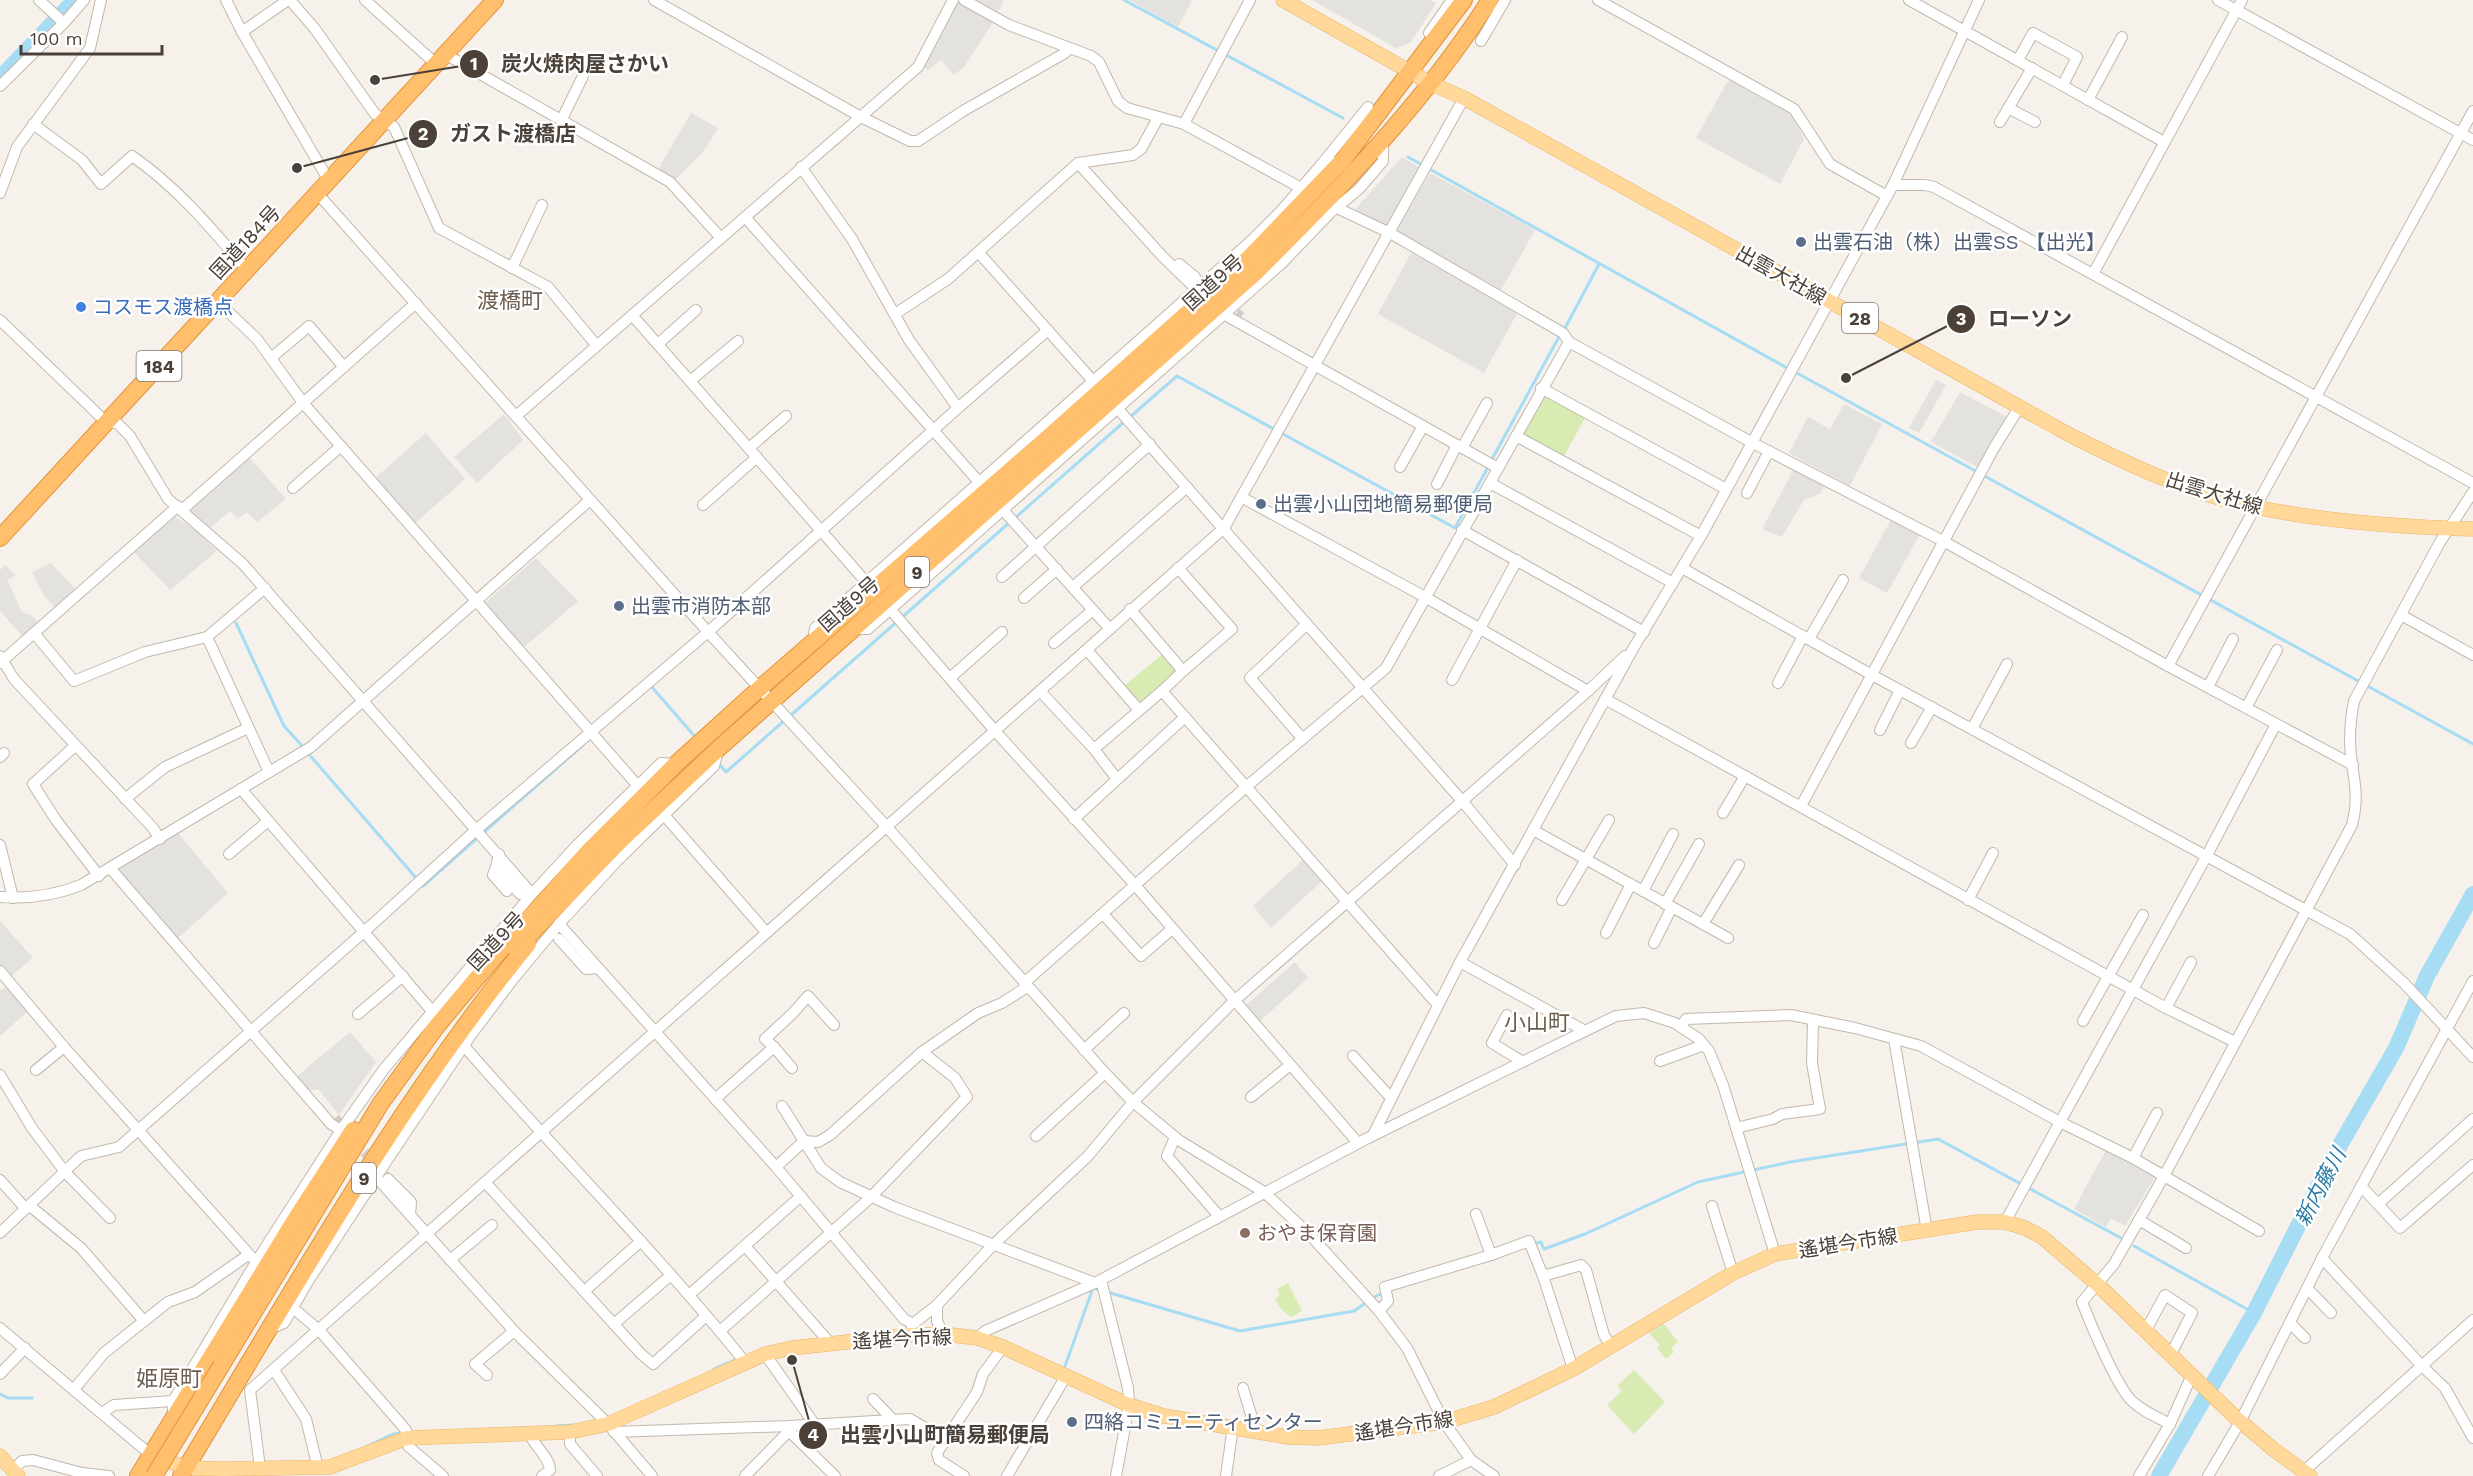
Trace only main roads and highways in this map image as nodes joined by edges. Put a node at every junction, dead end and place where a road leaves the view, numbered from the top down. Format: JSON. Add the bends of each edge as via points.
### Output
{"nodes":[{"id":1,"x":495,"y":0,"type":"edge"},
{"id":2,"x":1283,"y":0,"type":"edge"},
{"id":3,"x":1464,"y":0,"type":"edge"},
{"id":4,"x":1490,"y":0,"type":"edge"},
{"id":5,"x":1412,"y":71,"type":"junction"},
{"id":6,"x":1430,"y":83,"type":"junction"},
{"id":7,"x":2473,"y":529,"type":"edge"},
{"id":8,"x":0,"y":538,"type":"edge"},
{"id":9,"x":764,"y":695,"type":"junction"},
{"id":10,"x":562,"y":902,"type":"junction"},
{"id":11,"x":435,"y":1018,"type":"junction"},
{"id":12,"x":352,"y":1153,"type":"junction"},
{"id":13,"x":151,"y":1455,"type":"junction"},
{"id":14,"x":0,"y":1456,"type":"edge"},
{"id":15,"x":312,"y":1470,"type":"edge"},
{"id":16,"x":268,"y":1471,"type":"edge"},
{"id":17,"x":184,"y":1472,"type":"edge"},
{"id":18,"x":8,"y":1474,"type":"edge"},
{"id":19,"x":2306,"y":1474,"type":"edge"},
{"id":20,"x":138,"y":1476,"type":"edge"},
{"id":21,"x":154,"y":1476,"type":"edge"}],
"edges":[{"from":1,"to":8,"type":"highway","name":"国道184号","number":"184"},
{"from":2,"to":5,"type":"main road","name":"出雲大社線","number":"28"},
{"from":3,"to":5,"type":"highway","name":"国道9号","number":"9","via":[[1436,27]]},
{"from":4,"to":6,"type":"highway","name":"国道9号","number":"9"},
{"from":5,"to":6,"type":"main road","name":"出雲大社線","number":"28"},
{"from":5,"to":9,"type":"highway","name":"国道9号","number":"9","via":[[1343,160],[1247,260],[813,642]]},
{"from":6,"to":7,"type":"main road","name":"出雲大社線","number":"28","via":[[1464,98],[2132,466],[2253,507],[2313,517]]},
{"from":6,"to":9,"type":"highway","name":"国道9号","number":"9","via":[[1330,199],[1287,242],[954,546]]},
{"from":9,"to":10,"type":"highway","name":"国道9号","number":"9","via":[[719,748]]},
{"from":9,"to":11,"type":"highway","name":"国道9号","number":"9","via":[[676,764],[589,851]]},
{"from":10,"to":12,"type":"highway","name":"国道9号","number":"9","via":[[463,1008]]},
{"from":10,"to":17,"type":"highway","number":"9","via":[[504,974],[420,1091]]},
{"from":11,"to":12,"type":"highway","name":"国道9号","number":"9"},
{"from":11,"to":13,"type":"highway","number":"9","via":[[363,1115],[298,1215],[173,1409]]},
{"from":12,"to":21,"type":"highway","name":"国道9号","number":"9","bridge":true},
{"from":13,"to":17,"type":"main road","name":"遙堪今市線"},
{"from":13,"to":20,"type":"highway","number":"9"},
{"from":14,"to":18,"type":"main road"},
{"from":15,"to":16,"type":"main road","name":"遙堪今市線"},
{"from":15,"to":19,"type":"main road","name":"遙堪今市線","via":[[340,1464],[407,1438],[611,1428],[765,1354],[912,1330],[977,1338],[1129,1405],[1164,1416],[1288,1437],[1318,1438],[1444,1422],[1494,1407],[1573,1369],[1732,1273],[1775,1254],[1977,1222],[2005,1222],[2042,1237],[2097,1284],[2237,1419]]},
{"from":16,"to":17,"type":"main road","name":"遙堪今市線"}]}
